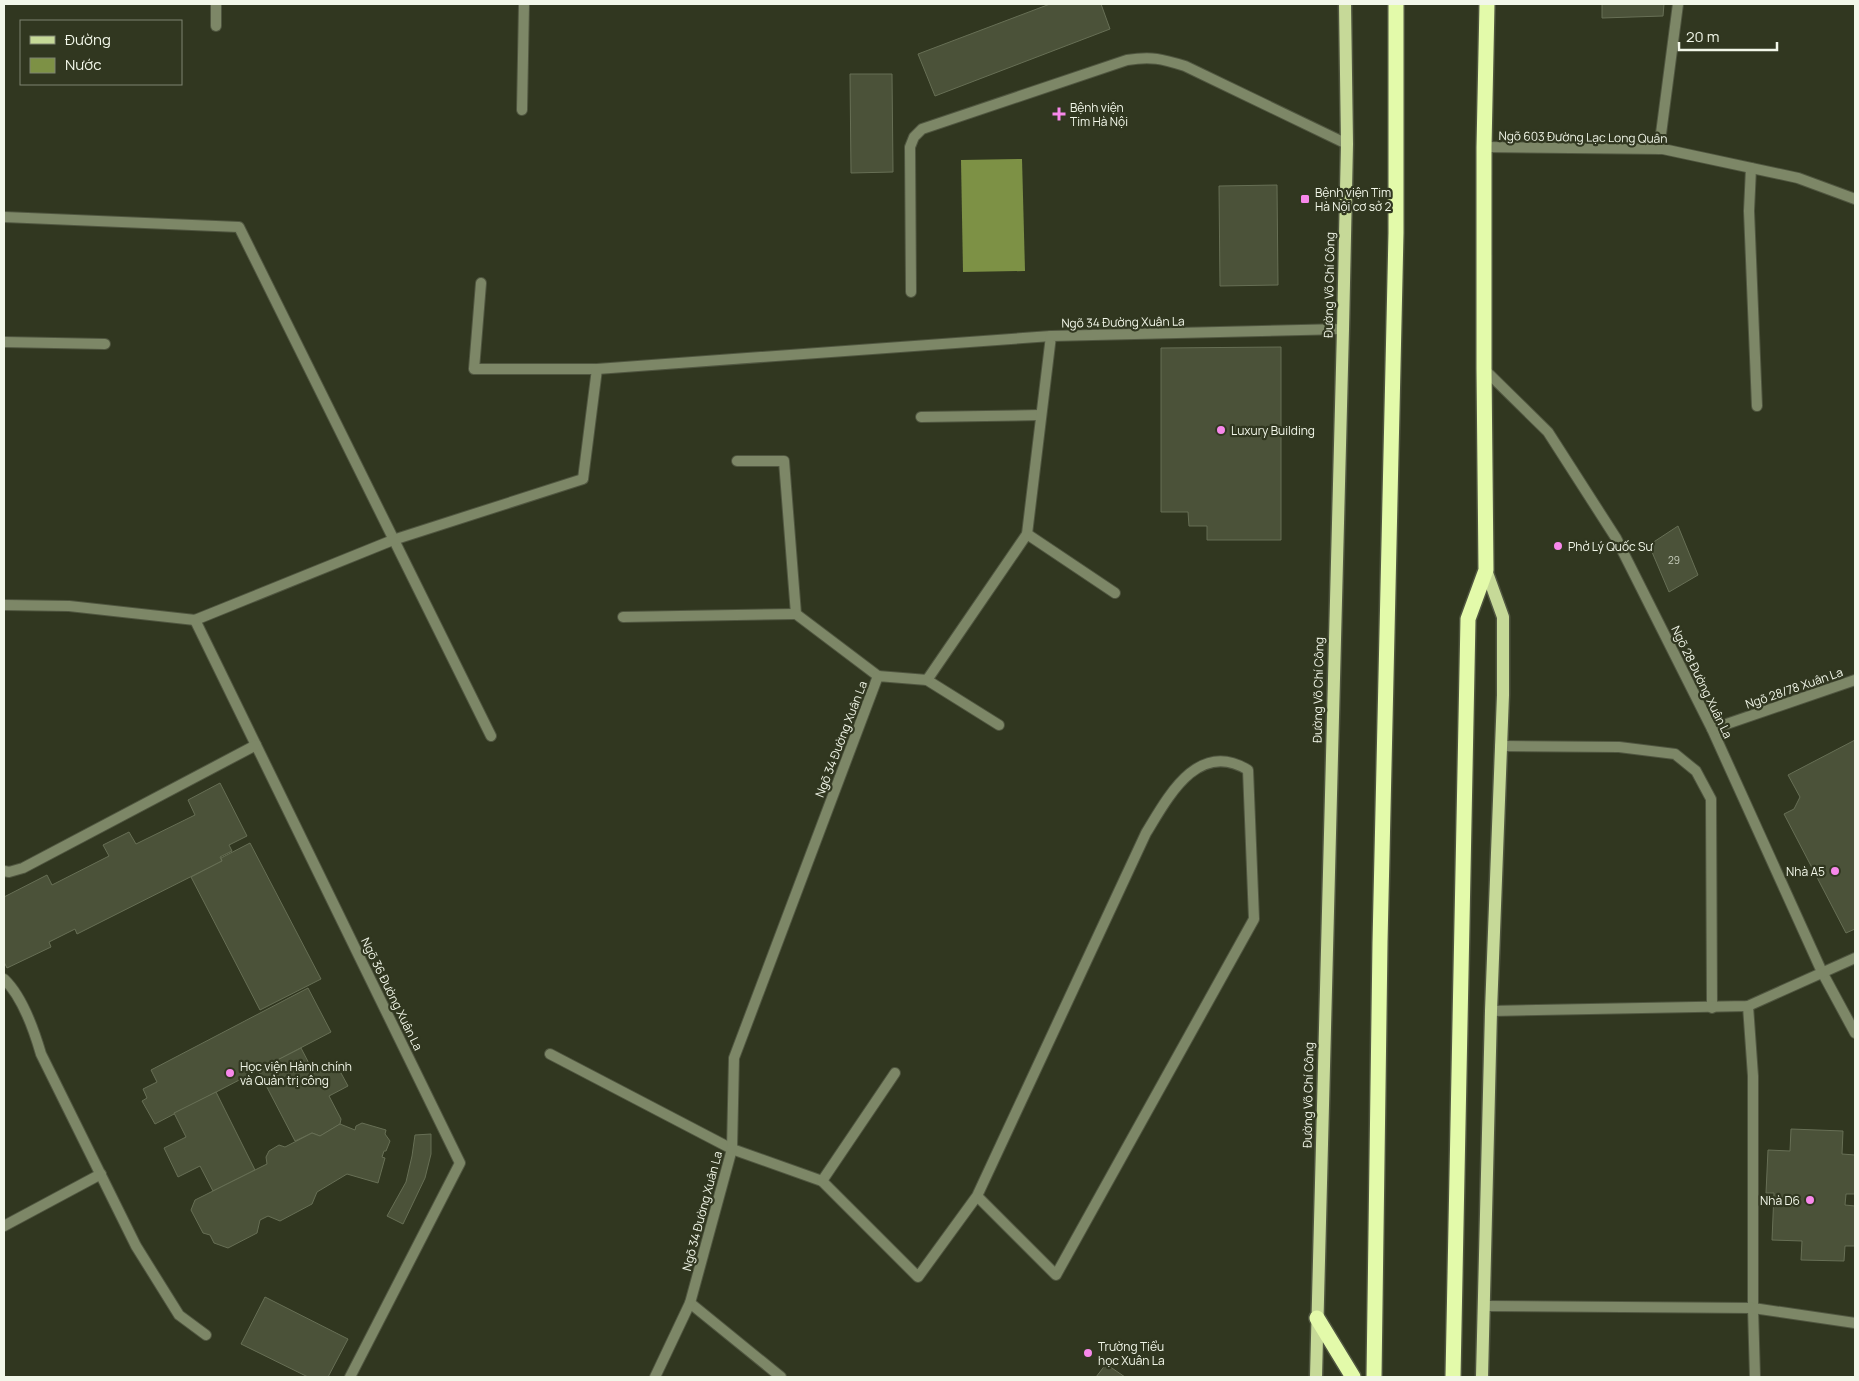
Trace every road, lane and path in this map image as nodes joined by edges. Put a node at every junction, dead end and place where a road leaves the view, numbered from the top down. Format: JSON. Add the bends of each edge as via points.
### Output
{"nodes":[{"id":1,"x":216,"y":4,"type":"edge"},
{"id":2,"x":524,"y":4,"type":"edge"},
{"id":3,"x":1345,"y":4,"type":"edge"},
{"id":4,"x":1396,"y":4,"type":"edge"},
{"id":5,"x":1487,"y":4,"type":"edge"},
{"id":6,"x":1678,"y":4,"type":"edge"},
{"id":7,"x":216,"y":26,"type":"dead end"},
{"id":8,"x":522,"y":110,"type":"dead end"},
{"id":9,"x":1347,"y":144,"type":"junction"},
{"id":10,"x":1484,"y":147,"type":"junction"},
{"id":11,"x":1659,"y":149,"type":"junction"},
{"id":12,"x":1751,"y":168,"type":"junction"},
{"id":13,"x":1855,"y":199,"type":"edge"},
{"id":14,"x":4,"y":216,"type":"edge"},
{"id":15,"x":481,"y":283,"type":"dead end"},
{"id":16,"x":911,"y":292,"type":"dead end"},
{"id":17,"x":1343,"y":329,"type":"junction"},
{"id":18,"x":1051,"y":336,"type":"junction"},
{"id":19,"x":4,"y":342,"type":"edge"},
{"id":20,"x":105,"y":344,"type":"dead end"},
{"id":21,"x":597,"y":369,"type":"junction"},
{"id":22,"x":1484,"y":369,"type":"junction"},
{"id":23,"x":1756,"y":406,"type":"dead end"},
{"id":24,"x":1041,"y":415,"type":"junction"},
{"id":25,"x":922,"y":417,"type":"dead end"},
{"id":26,"x":736,"y":461,"type":"dead end"},
{"id":27,"x":1027,"y":534,"type":"junction"},
{"id":28,"x":393,"y":540,"type":"junction"},
{"id":29,"x":1486,"y":570,"type":"junction"},
{"id":30,"x":1115,"y":593,"type":"dead end"},
{"id":31,"x":4,"y":605,"type":"edge"},
{"id":32,"x":796,"y":614,"type":"junction"},
{"id":33,"x":623,"y":617,"type":"dead end"},
{"id":34,"x":195,"y":620,"type":"junction"},
{"id":35,"x":878,"y":676,"type":"junction"},
{"id":36,"x":927,"y":680,"type":"junction"},
{"id":37,"x":1855,"y":680,"type":"edge"},
{"id":38,"x":999,"y":725,"type":"dead end"},
{"id":39,"x":1712,"y":729,"type":"junction"},
{"id":40,"x":491,"y":736,"type":"dead end"},
{"id":41,"x":256,"y":745,"type":"junction"},
{"id":42,"x":1500,"y":746,"type":"junction"},
{"id":43,"x":4,"y":871,"type":"edge"},
{"id":44,"x":1855,"y":958,"type":"edge"},
{"id":45,"x":1822,"y":972,"type":"junction"},
{"id":46,"x":4,"y":979,"type":"edge"},
{"id":47,"x":1748,"y":1006,"type":"junction"},
{"id":48,"x":1712,"y":1008,"type":"junction"},
{"id":49,"x":1491,"y":1011,"type":"junction"},
{"id":50,"x":1855,"y":1033,"type":"edge"},
{"id":51,"x":550,"y":1054,"type":"dead end"},
{"id":52,"x":895,"y":1072,"type":"dead end"},
{"id":53,"x":732,"y":1149,"type":"junction"},
{"id":54,"x":101,"y":1174,"type":"junction"},
{"id":55,"x":822,"y":1181,"type":"junction"},
{"id":56,"x":977,"y":1196,"type":"junction"},
{"id":57,"x":4,"y":1226,"type":"edge"},
{"id":58,"x":690,"y":1303,"type":"junction"},
{"id":59,"x":1485,"y":1306,"type":"junction"},
{"id":60,"x":1753,"y":1308,"type":"junction"},
{"id":61,"x":1317,"y":1318,"type":"junction"},
{"id":62,"x":1855,"y":1323,"type":"edge"},
{"id":63,"x":206,"y":1335,"type":"dead end"},
{"id":64,"x":350,"y":1377,"type":"edge"},
{"id":65,"x":654,"y":1377,"type":"edge"},
{"id":66,"x":781,"y":1377,"type":"edge"},
{"id":67,"x":1316,"y":1377,"type":"edge"},
{"id":68,"x":1353,"y":1377,"type":"edge"},
{"id":69,"x":1374,"y":1377,"type":"edge"},
{"id":70,"x":1453,"y":1377,"type":"edge"},
{"id":71,"x":1482,"y":1377,"type":"edge"},
{"id":72,"x":1755,"y":1377,"type":"edge"}],
"edges":[{"from":1,"to":7,"type":"street"},
{"from":2,"to":8,"type":"street"},
{"from":3,"to":9,"type":"main road","name":"Đường Võ Chí Công"},
{"from":4,"to":69,"type":"highway","via":[[1396,243]]},
{"from":5,"to":10,"type":"highway"},
{"from":6,"to":11,"type":"street"},
{"from":9,"to":16,"type":"street","via":[[1185,66],[1160,58],[1127,60],[922,129],[910,147]]},
{"from":9,"to":17,"type":"main road","name":"Đường Võ Chí Công"},
{"from":10,"to":11,"type":"street","name":"Ngõ 603 Đường Lạc Long Quân"},
{"from":10,"to":22,"type":"highway"},
{"from":11,"to":12,"type":"street","name":"Ngõ 603 Đường Lạc Long Quân"},
{"from":12,"to":13,"type":"street","name":"Ngõ 603 Đường Lạc Long Quân","via":[[1798,178]]},
{"from":12,"to":23,"type":"street"},
{"from":14,"to":28,"type":"street","via":[[239,227]]},
{"from":15,"to":21,"type":"street","via":[[474,369]]},
{"from":17,"to":18,"type":"street","name":"Ngõ 34 Đường Xuân La"},
{"from":17,"to":61,"type":"main road","name":"Đường Võ Chí Công"},
{"from":18,"to":21,"type":"street"},
{"from":18,"to":24,"type":"street","name":"Ngõ 34 Đường Xuân La"},
{"from":19,"to":20,"type":"street"},
{"from":21,"to":28,"type":"street","via":[[583,479]]},
{"from":22,"to":29,"type":"highway"},
{"from":22,"to":39,"type":"street","name":"Ngõ 28 Đường Xuân La","via":[[1548,432],[1616,538]]},
{"from":24,"to":25,"type":"street"},
{"from":24,"to":27,"type":"street","name":"Ngõ 34 Đường Xuân La"},
{"from":26,"to":32,"type":"street","via":[[784,461]]},
{"from":27,"to":30,"type":"street"},
{"from":27,"to":36,"type":"street","name":"Ngõ 34 Đường Xuân La"},
{"from":28,"to":34,"type":"street"},
{"from":28,"to":40,"type":"street"},
{"from":29,"to":42,"type":"main road","via":[[1503,617]]},
{"from":29,"to":70,"type":"highway","via":[[1468,619]]},
{"from":31,"to":34,"type":"street","via":[[69,606]]},
{"from":32,"to":33,"type":"street"},
{"from":32,"to":35,"type":"street"},
{"from":34,"to":41,"type":"street","name":"Ngõ 36 Đường Xuân La"},
{"from":35,"to":36,"type":"street","name":"Ngõ 34 Đường Xuân La"},
{"from":35,"to":53,"type":"street","name":"Ngõ 34 Đường Xuân La","via":[[734,1058]]},
{"from":36,"to":38,"type":"street"},
{"from":37,"to":39,"type":"street","name":"Ngõ 28/78 Xuân La"},
{"from":39,"to":45,"type":"street","name":"Ngõ 28 Đường Xuân La"},
{"from":41,"to":43,"type":"street","via":[[23,868]]},
{"from":41,"to":64,"type":"street","name":"Ngõ 36 Đường Xuân La","via":[[460,1163]]},
{"from":42,"to":48,"type":"street","via":[[1619,747],[1675,754],[1696,771],[1711,799]]},
{"from":42,"to":49,"type":"main road"},
{"from":44,"to":45,"type":"street"},
{"from":45,"to":47,"type":"street"},
{"from":45,"to":50,"type":"street","name":"Ngõ 28 Đường Xuân La"},
{"from":46,"to":54,"type":"street","via":[[13,988],[35,1033],[41,1054]]},
{"from":47,"to":48,"type":"street"},
{"from":47,"to":60,"type":"street","via":[[1753,1076]]},
{"from":48,"to":49,"type":"street"},
{"from":49,"to":59,"type":"main road"},
{"from":51,"to":53,"type":"street"},
{"from":52,"to":55,"type":"street"},
{"from":53,"to":55,"type":"street"},
{"from":53,"to":58,"type":"street","name":"Ngõ 34 Đường Xuân La"},
{"from":54,"to":57,"type":"street"},
{"from":54,"to":63,"type":"street","via":[[136,1246],[179,1315]]},
{"from":55,"to":56,"type":"street","via":[[918,1277]]},
{"from":56,"to":56,"type":"street","via":[[1056,1275],[1254,919],[1248,770],[1238,763],[1203,764],[1185,777],[1170,794],[1146,833]]},
{"from":58,"to":65,"type":"street","name":"Ngõ 34 Đường Xuân La"},
{"from":58,"to":66,"type":"street"},
{"from":59,"to":60,"type":"street"},
{"from":59,"to":71,"type":"main road"},
{"from":60,"to":62,"type":"street"},
{"from":60,"to":72,"type":"street"},
{"from":61,"to":67,"type":"main road","name":"Đường Võ Chí Công"},
{"from":61,"to":68,"type":"highway"}]}
